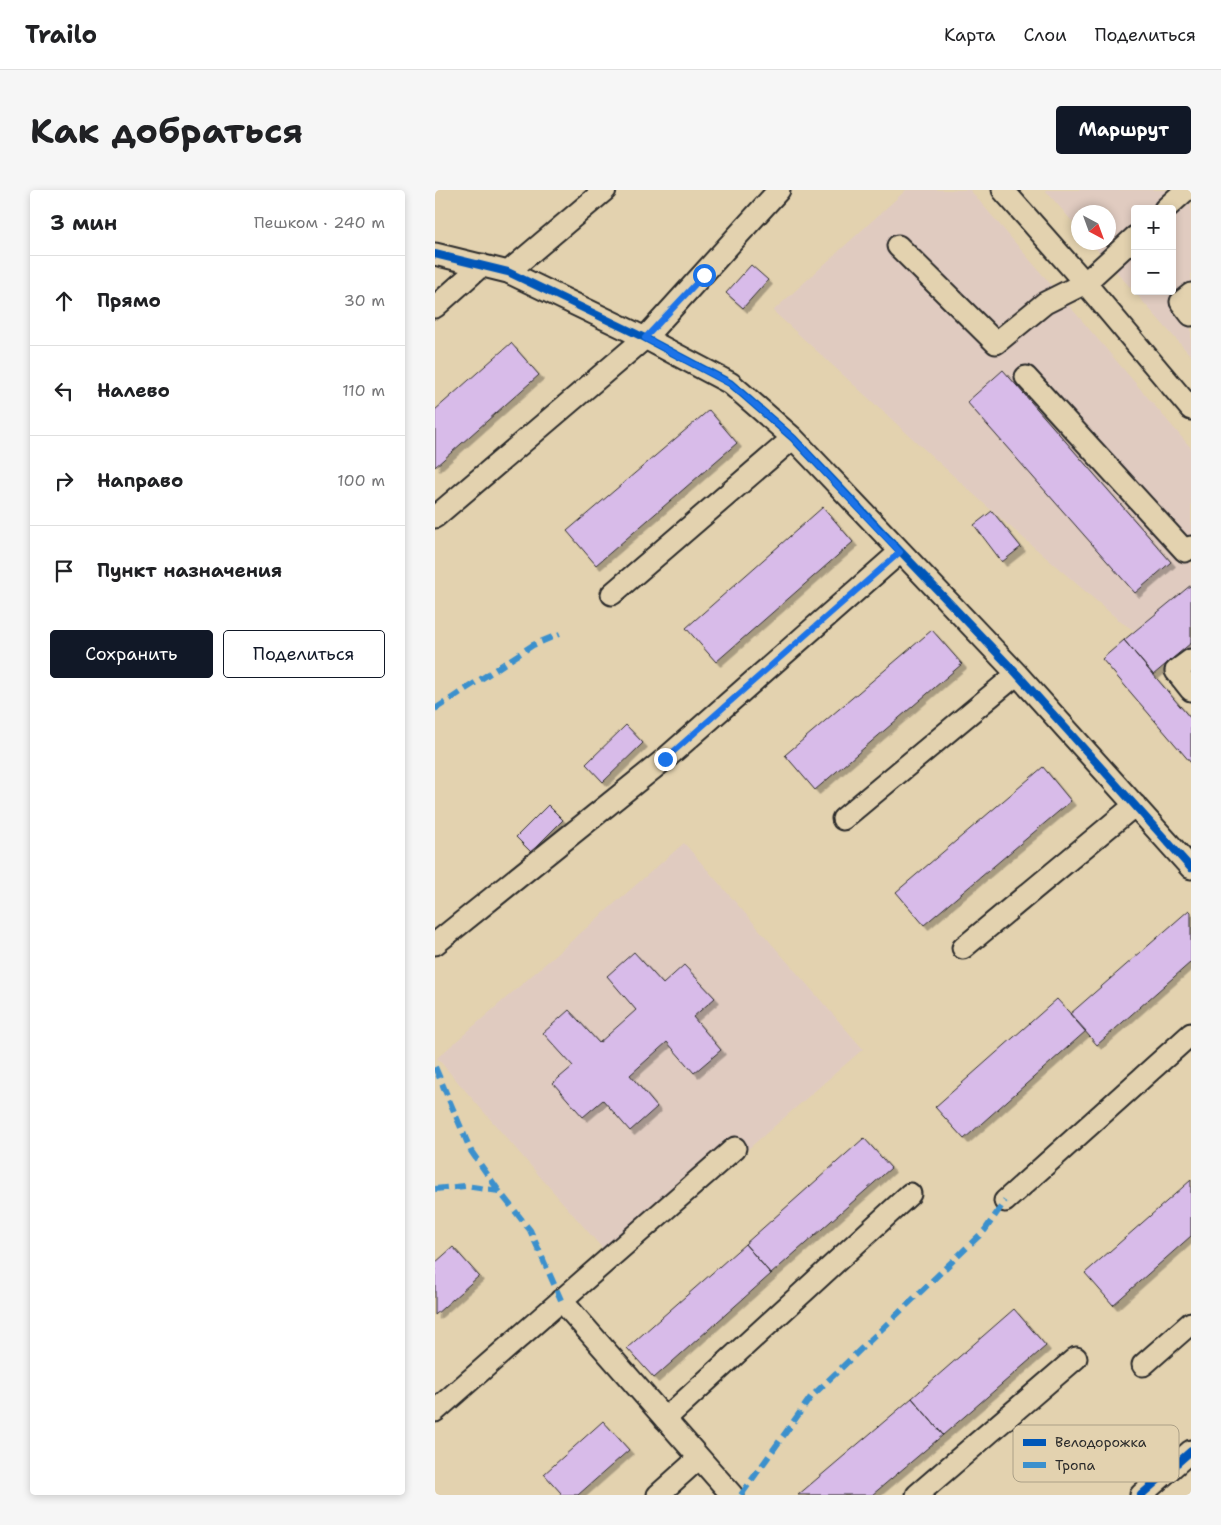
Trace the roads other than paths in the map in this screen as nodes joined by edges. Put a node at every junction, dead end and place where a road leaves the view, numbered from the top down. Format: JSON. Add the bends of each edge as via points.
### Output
{"nodes":[{"id":1,"x":605,"y":190,"type":"edge"},
{"id":2,"x":779,"y":190,"type":"edge"},
{"id":3,"x":1186,"y":190,"type":"edge"},
{"id":4,"x":1013,"y":194,"type":"edge"},
{"id":5,"x":1169,"y":205,"type":"edge"},
{"id":6,"x":1131,"y":241,"type":"edge"},
{"id":7,"x":898,"y":246,"type":"dead end"},
{"id":8,"x":435,"y":254,"type":"edge"},
{"id":9,"x":482,"y":265,"type":"junction"},
{"id":10,"x":508,"y":272,"type":"junction"},
{"id":11,"x":1085,"y":283,"type":"junction"},
{"id":12,"x":1191,"y":294,"type":"edge"},
{"id":13,"x":435,"y":307,"type":"edge"},
{"id":14,"x":1191,"y":315,"type":"edge"},
{"id":15,"x":645,"y":338,"type":"junction"},
{"id":16,"x":1026,"y":377,"type":"dead end"},
{"id":17,"x":1191,"y":409,"type":"edge"},
{"id":18,"x":793,"y":438,"type":"junction"},
{"id":19,"x":435,"y":517,"type":"edge"},
{"id":20,"x":1191,"y":547,"type":"edge"},
{"id":21,"x":900,"y":552,"type":"junction"},
{"id":22,"x":612,"y":594,"type":"dead end"},
{"id":23,"x":1191,"y":660,"type":"edge"},
{"id":24,"x":1017,"y":674,"type":"junction"},
{"id":25,"x":1191,"y":690,"type":"edge"},
{"id":26,"x":1135,"y":805,"type":"junction"},
{"id":27,"x":843,"y":819,"type":"dead end"},
{"id":28,"x":1191,"y":868,"type":"edge"},
{"id":29,"x":435,"y":944,"type":"edge"},
{"id":30,"x":963,"y":948,"type":"dead end"},
{"id":31,"x":1191,"y":1034,"type":"edge"},
{"id":32,"x":735,"y":1148,"type":"dead end"},
{"id":33,"x":910,"y":1194,"type":"dead end"},
{"id":34,"x":1005,"y":1200,"type":"dead end"},
{"id":35,"x":561,"y":1300,"type":"junction"},
{"id":36,"x":1191,"y":1324,"type":"edge"},
{"id":37,"x":1076,"y":1358,"type":"dead end"},
{"id":38,"x":1143,"y":1365,"type":"dead end"},
{"id":39,"x":435,"y":1411,"type":"edge"},
{"id":40,"x":665,"y":1418,"type":"junction"},
{"id":41,"x":1191,"y":1451,"type":"edge"},
{"id":42,"x":699,"y":1458,"type":"junction"},
{"id":43,"x":1179,"y":1462,"type":"edge"},
{"id":44,"x":1156,"y":1482,"type":"edge"},
{"id":45,"x":658,"y":1495,"type":"edge"},
{"id":46,"x":732,"y":1495,"type":"edge"},
{"id":47,"x":917,"y":1495,"type":"edge"},
{"id":48,"x":1141,"y":1495,"type":"edge"}],
"edges":[{"from":1,"to":10,"type":"street"},
{"from":2,"to":15,"type":"street"},
{"from":3,"to":5,"type":"street"},
{"from":4,"to":11,"type":"street"},
{"from":6,"to":11,"type":"street"},
{"from":7,"to":11,"type":"street","via":[[996,343],[1045,303]]},
{"from":8,"to":9,"type":"street"},
{"from":9,"to":10,"type":"street"},
{"from":9,"to":13,"type":"street"},
{"from":10,"to":15,"type":"street"},
{"from":11,"to":17,"type":"street"},
{"from":12,"to":14,"type":"street","via":[[1181,302]]},
{"from":15,"to":18,"type":"street","via":[[731,384]]},
{"from":15,"to":19,"type":"street"},
{"from":16,"to":20,"type":"street","via":[[1185,551]]},
{"from":18,"to":21,"type":"street"},
{"from":18,"to":22,"type":"street"},
{"from":21,"to":24,"type":"street"},
{"from":21,"to":29,"type":"street","via":[[665,759]]},
{"from":23,"to":25,"type":"street","via":[[1176,671]]},
{"from":24,"to":26,"type":"street"},
{"from":24,"to":27,"type":"street"},
{"from":26,"to":28,"type":"street"},
{"from":26,"to":30,"type":"street"},
{"from":31,"to":34,"type":"street"},
{"from":32,"to":35,"type":"street"},
{"from":33,"to":40,"type":"street"},
{"from":35,"to":39,"type":"street"},
{"from":35,"to":40,"type":"street"},
{"from":36,"to":38,"type":"street"},
{"from":37,"to":47,"type":"street"},
{"from":40,"to":42,"type":"street"},
{"from":41,"to":43,"type":"street"},
{"from":42,"to":45,"type":"street"},
{"from":42,"to":46,"type":"street"},
{"from":44,"to":48,"type":"street"}]}
